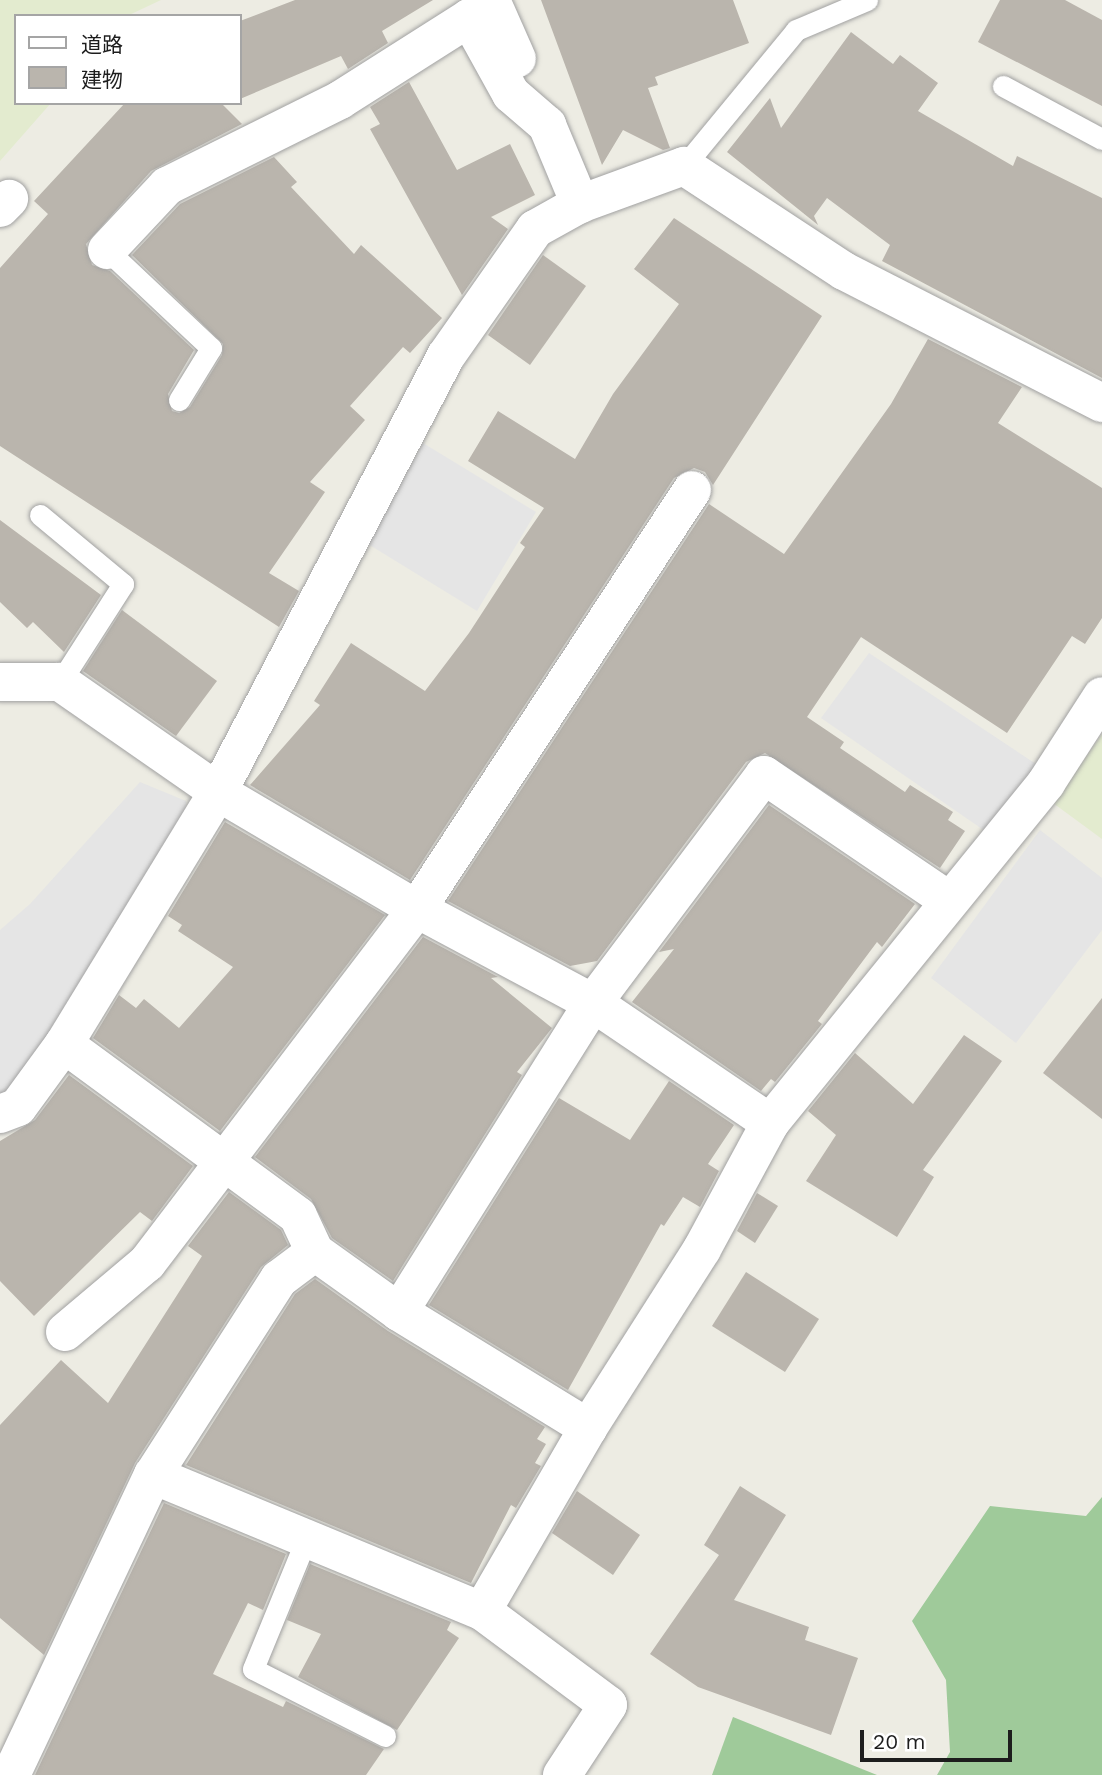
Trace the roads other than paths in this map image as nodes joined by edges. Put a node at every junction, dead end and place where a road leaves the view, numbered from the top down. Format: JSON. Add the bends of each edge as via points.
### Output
{"nodes":[{"id":1,"x":491,"y":0,"type":"edge"},
{"id":2,"x":867,"y":0,"type":"edge"},
{"id":3,"x":1003,"y":86,"type":"dead end"},
{"id":4,"x":547,"y":125,"type":"junction"},
{"id":5,"x":1102,"y":139,"type":"edge"},
{"id":6,"x":684,"y":166,"type":"junction"},
{"id":7,"x":580,"y":204,"type":"junction"},
{"id":8,"x":107,"y":250,"type":"joint"},
{"id":9,"x":179,"y":400,"type":"dead end"},
{"id":10,"x":1102,"y":403,"type":"edge"},
{"id":11,"x":692,"y":489,"type":"dead end"},
{"id":12,"x":40,"y":515,"type":"dead end"},
{"id":13,"x":0,"y":682,"type":"edge"},
{"id":14,"x":60,"y":682,"type":"junction"},
{"id":15,"x":1102,"y":696,"type":"edge"},
{"id":16,"x":218,"y":792,"type":"junction"},
{"id":17,"x":948,"y":900,"type":"junction"},
{"id":18,"x":417,"y":909,"type":"junction"},
{"id":19,"x":593,"y":1003,"type":"junction"},
{"id":20,"x":64,"y":1044,"type":"junction"},
{"id":21,"x":0,"y":1114,"type":"edge"},
{"id":22,"x":770,"y":1123,"type":"junction"},
{"id":23,"x":225,"y":1162,"type":"junction"},
{"id":24,"x":315,"y":1252,"type":"junction"},
{"id":25,"x":399,"y":1312,"type":"junction"},
{"id":26,"x":65,"y":1332,"type":"dead end"},
{"id":27,"x":588,"y":1428,"type":"junction"},
{"id":28,"x":153,"y":1475,"type":"junction"},
{"id":29,"x":305,"y":1542,"type":"junction"},
{"id":30,"x":482,"y":1611,"type":"junction"},
{"id":31,"x":385,"y":1736,"type":"dead end"},
{"id":32,"x":11,"y":1775,"type":"edge"},
{"id":33,"x":562,"y":1775,"type":"edge"}],
"edges":[{"from":1,"to":4,"type":"street"},
{"from":2,"to":6,"type":"lane","via":[[796,30]]},
{"from":3,"to":5,"type":"lane"},
{"from":4,"to":7,"type":"street"},
{"from":4,"to":8,"type":"street","via":[[511,94],[469,18],[340,100],[167,186]]},
{"from":6,"to":7,"type":"street"},
{"from":6,"to":10,"type":"street","via":[[844,271]]},
{"from":7,"to":16,"type":"street","via":[[535,229],[446,356]]},
{"from":8,"to":9,"type":"lane","via":[[211,348]]},
{"from":11,"to":18,"type":"street"},
{"from":12,"to":14,"type":"lane","via":[[123,584]]},
{"from":13,"to":14,"type":"street"},
{"from":14,"to":16,"type":"street"},
{"from":15,"to":17,"type":"street","via":[[1046,783]]},
{"from":16,"to":18,"type":"street"},
{"from":16,"to":20,"type":"street"},
{"from":17,"to":19,"type":"street","via":[[764,775]]},
{"from":17,"to":22,"type":"street"},
{"from":18,"to":19,"type":"street"},
{"from":18,"to":23,"type":"street"},
{"from":19,"to":22,"type":"street"},
{"from":19,"to":25,"type":"street"},
{"from":20,"to":21,"type":"street","via":[[18,1107]]},
{"from":20,"to":23,"type":"street"},
{"from":22,"to":27,"type":"street","via":[[702,1249]]},
{"from":23,"to":24,"type":"street","via":[[298,1216]]},
{"from":23,"to":26,"type":"street","via":[[147,1263]]},
{"from":24,"to":25,"type":"street"},
{"from":24,"to":28,"type":"street","via":[[279,1279]]},
{"from":25,"to":27,"type":"street"},
{"from":27,"to":30,"type":"street"},
{"from":28,"to":29,"type":"street"},
{"from":28,"to":32,"type":"street"},
{"from":29,"to":30,"type":"street"},
{"from":29,"to":31,"type":"lane","via":[[253,1669]]},
{"from":30,"to":33,"type":"street","via":[[608,1705]]}]}
